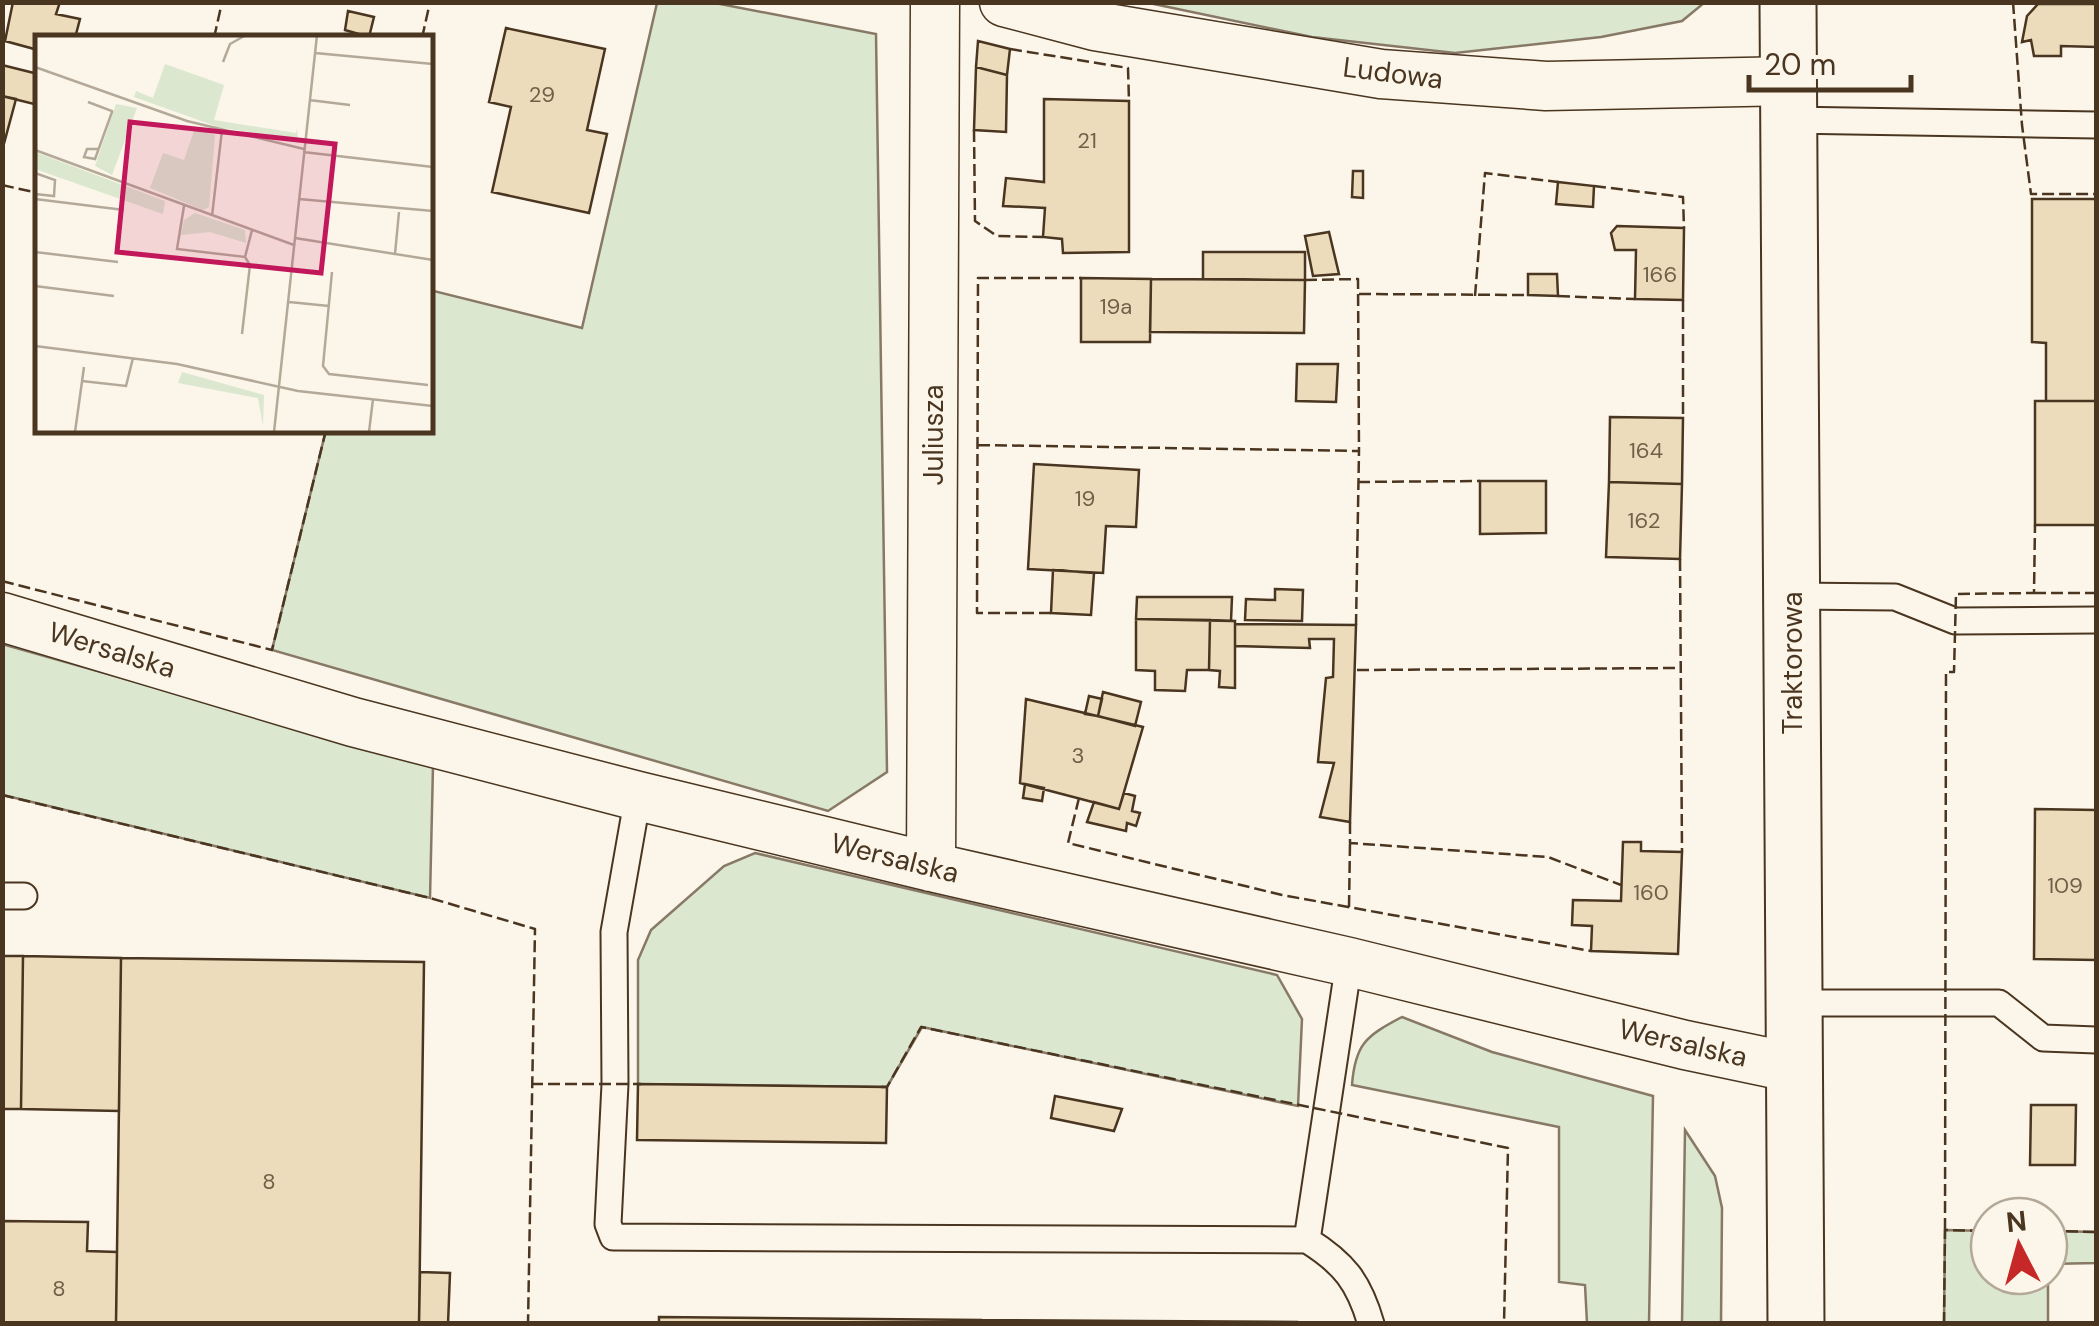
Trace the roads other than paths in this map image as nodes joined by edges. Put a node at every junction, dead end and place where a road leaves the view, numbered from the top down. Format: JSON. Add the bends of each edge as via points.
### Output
{"nodes":[{"id":1,"x":935,"y":2,"type":"edge"},
{"id":2,"x":1004,"y":2,"type":"edge"},
{"id":3,"x":1788,"y":2,"type":"edge"},
{"id":4,"x":1787,"y":101,"type":"junction"},
{"id":5,"x":2096,"y":125,"type":"edge"},
{"id":6,"x":1791,"y":596,"type":"junction"},
{"id":7,"x":2,"y":617,"type":"edge"},
{"id":8,"x":2096,"y":620,"type":"edge"},
{"id":9,"x":638,"y":796,"type":"junction"},
{"id":10,"x":931,"y":868,"type":"junction"},
{"id":11,"x":1349,"y":962,"type":"junction"},
{"id":12,"x":1794,"y":1003,"type":"junction"},
{"id":13,"x":2096,"y":1040,"type":"edge"},
{"id":14,"x":1795,"y":1068,"type":"junction"},
{"id":15,"x":1307,"y":1240,"type":"junction"},
{"id":16,"x":1371,"y":1324,"type":"edge"},
{"id":17,"x":1796,"y":1324,"type":"edge"}],
"edges":[{"from":1,"to":10,"type":"street","name":"Juliusza"},
{"from":2,"to":4,"type":"street","name":"Ludowa","via":[[1095,26],[1380,74]]},
{"from":3,"to":4,"type":"street","name":"Traktorowa"},
{"from":4,"to":5,"type":"lane"},
{"from":4,"to":6,"type":"street","name":"Traktorowa"},
{"from":6,"to":8,"type":"lane","via":[[1895,597],[1955,621]]},
{"from":6,"to":12,"type":"street","name":"Traktorowa"},
{"from":7,"to":9,"type":"street","name":"Wersalska","via":[[352,722]]},
{"from":9,"to":10,"type":"street","name":"Wersalska"},
{"from":9,"to":15,"type":"lane","via":[[614,932],[612,1237]]},
{"from":10,"to":11,"type":"street","name":"Wersalska"},
{"from":11,"to":14,"type":"street","name":"Wersalska"},
{"from":11,"to":15,"type":"lane"},
{"from":12,"to":13,"type":"lane","via":[[1999,1003],[2043,1038]]},
{"from":12,"to":14,"type":"street","name":"Traktorowa"},
{"from":14,"to":17,"type":"street","name":"Traktorowa"},
{"from":15,"to":16,"type":"lane","via":[[1335,1258],[1359,1287]]}]}
